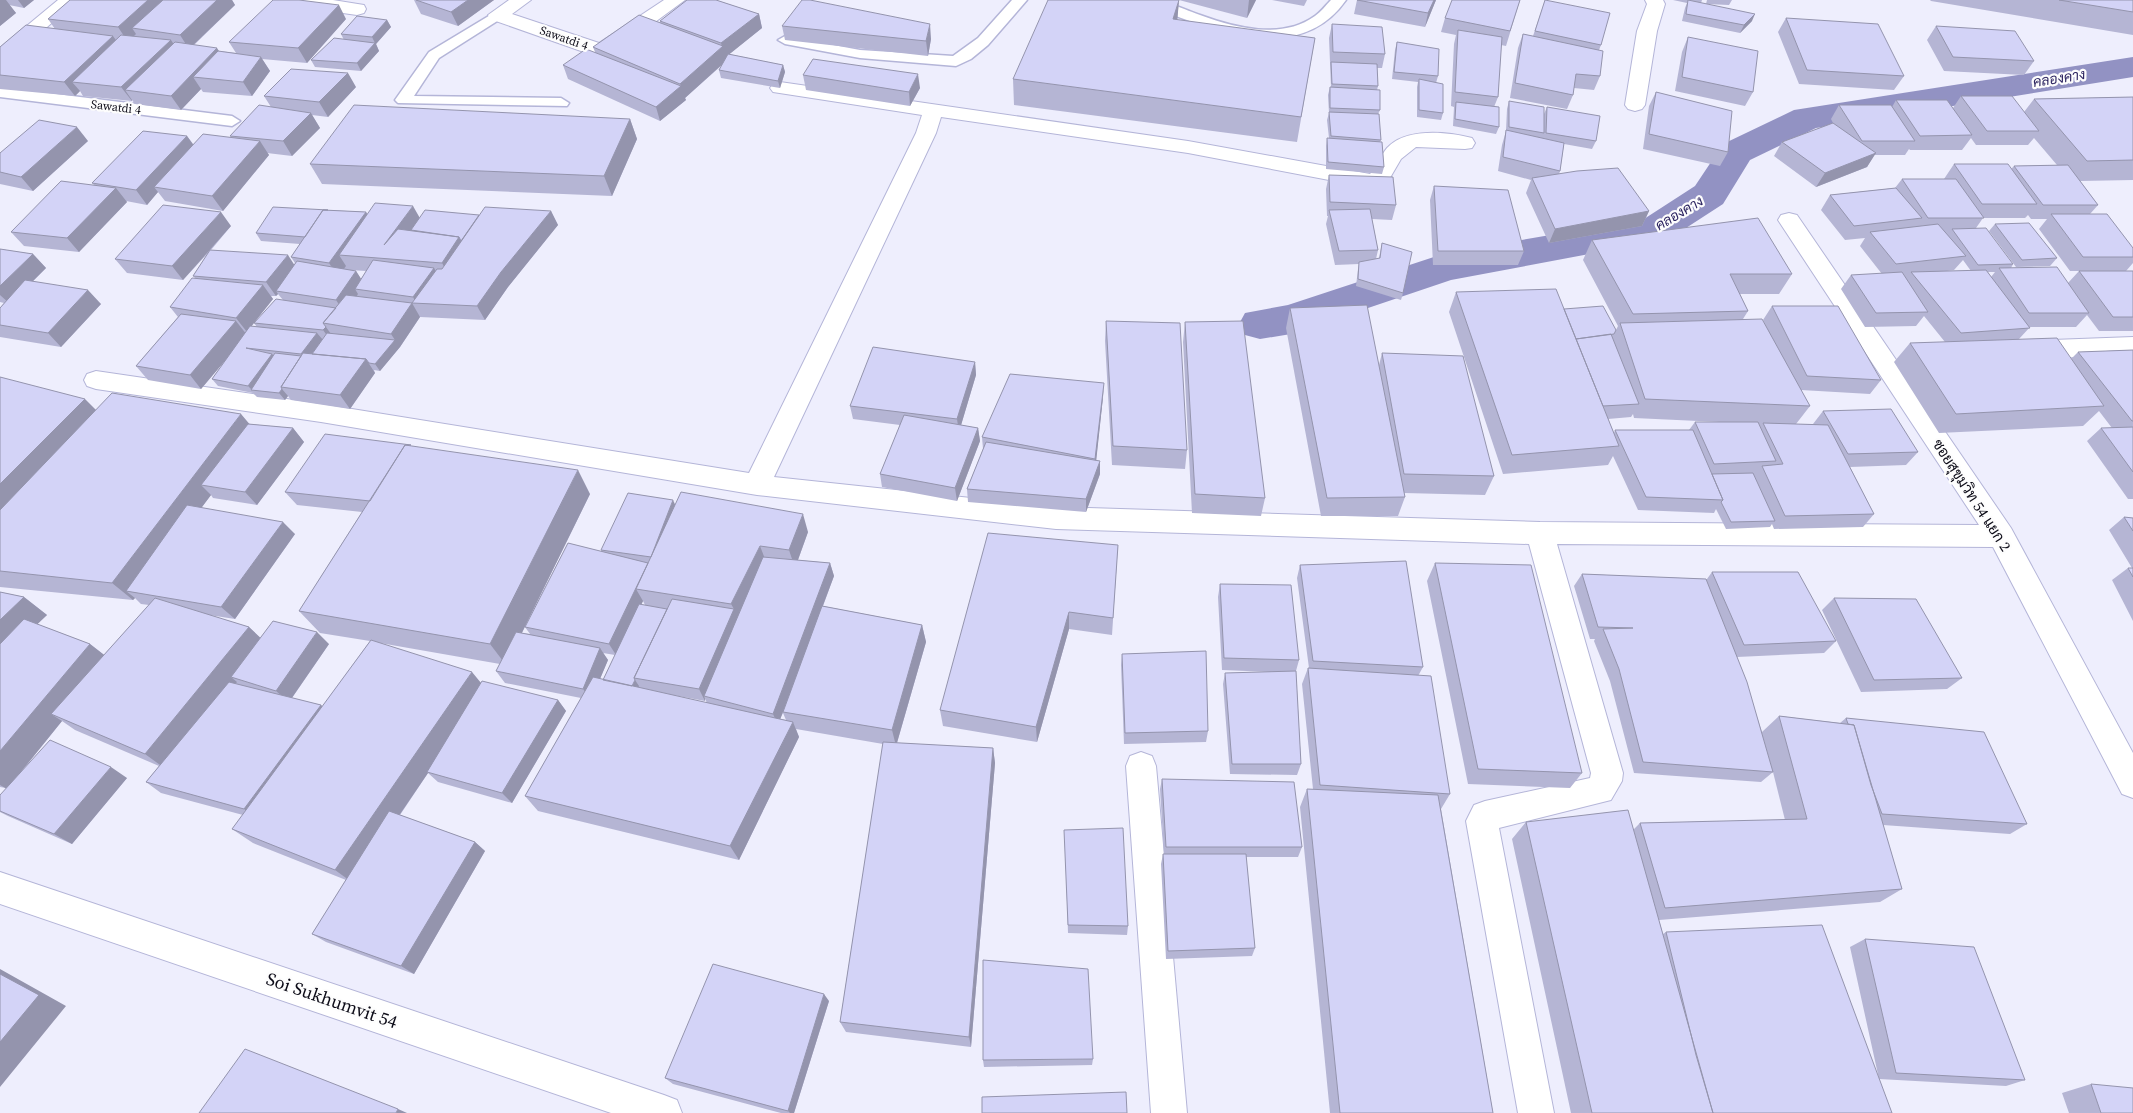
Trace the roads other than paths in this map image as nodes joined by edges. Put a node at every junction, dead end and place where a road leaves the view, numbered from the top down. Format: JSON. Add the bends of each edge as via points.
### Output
{"nodes":[{"id":1,"x":70,"y":0,"type":"edge"},
{"id":2,"x":293,"y":0,"type":"edge"},
{"id":3,"x":522,"y":0,"type":"edge"},
{"id":4,"x":676,"y":0,"type":"edge"},
{"id":5,"x":1020,"y":0,"type":"edge"},
{"id":6,"x":1149,"y":0,"type":"edge"},
{"id":7,"x":1339,"y":0,"type":"edge"},
{"id":8,"x":1654,"y":0,"type":"edge"},
{"id":9,"x":357,"y":8,"type":"dead end"},
{"id":10,"x":497,"y":16,"type":"junction"},
{"id":11,"x":785,"y":40,"type":"edge"},
{"id":12,"x":0,"y":58,"type":"edge"},
{"id":13,"x":780,"y":88,"type":"edge"},
{"id":14,"x":0,"y":92,"type":"edge"},
{"id":15,"x":562,"y":103,"type":"dead end"},
{"id":16,"x":1635,"y":105,"type":"dead end"},
{"id":17,"x":933,"y":111,"type":"junction"},
{"id":18,"x":232,"y":121,"type":"dead end"},
{"id":19,"x":1465,"y":144,"type":"dead end"},
{"id":20,"x":1789,"y":220,"type":"dead end"},
{"id":21,"x":2133,"y":346,"type":"edge"},
{"id":22,"x":2006,"y":350,"type":"edge"},
{"id":23,"x":1908,"y":353,"type":"dead end"},
{"id":24,"x":1878,"y":354,"type":"junction"},
{"id":25,"x":96,"y":380,"type":"dead end"},
{"id":26,"x":757,"y":485,"type":"junction"},
{"id":27,"x":1540,"y":534,"type":"junction"},
{"id":28,"x":2002,"y":536,"type":"junction"},
{"id":29,"x":1141,"y":766,"type":"dead end"},
{"id":30,"x":2133,"y":784,"type":"edge"},
{"id":31,"x":2,"y":891,"type":"edge"},
{"id":32,"x":664,"y":1113,"type":"edge"},
{"id":33,"x":1169,"y":1113,"type":"edge"},
{"id":34,"x":1536,"y":1113,"type":"edge"}],
"edges":[{"from":1,"to":12,"type":"street"},
{"from":2,"to":9,"type":"street"},
{"from":3,"to":10,"type":"street"},
{"from":4,"to":10,"type":"street","name":"Sawatdi 4","via":[[610,46],[599,49]]},
{"from":5,"to":11,"type":"lane","via":[[980,45],[956,61],[860,54]]},
{"from":6,"to":7,"type":"lane","via":[[1211,24],[1246,32],[1276,33],[1309,28],[1330,13]]},
{"from":8,"to":16,"type":"street","via":[[1656,4],[1647,32]]},
{"from":10,"to":15,"type":"lane","via":[[434,55],[403,100]]},
{"from":13,"to":17,"type":"street"},
{"from":14,"to":18,"type":"lane","name":"Sawatdi 4"},
{"from":17,"to":19,"type":"street","via":[[1188,147],[1372,181],[1379,178],[1385,165],[1402,145],[1429,140]]},
{"from":17,"to":26,"type":"street","via":[[926,133]]},
{"from":20,"to":24,"type":"street","name":"ซอยสุขุมวิท 54 แยก 2"},
{"from":21,"to":22,"type":"street"},
{"from":23,"to":24,"type":"street"},
{"from":24,"to":28,"type":"street","name":"ซอยสุขุมวิท 54 แยก 2"},
{"from":25,"to":26,"type":"street","via":[[321,412]]},
{"from":26,"to":27,"type":"street","via":[[1056,518]]},
{"from":27,"to":28,"type":"street"},
{"from":27,"to":34,"type":"street","via":[[1607,773],[1600,790],[1485,816],[1482,821]]},
{"from":28,"to":30,"type":"street","name":"ซอยสุขุมวิท 54 แยก 2"},
{"from":29,"to":33,"type":"street"},
{"from":31,"to":32,"type":"street","name":"Soi Sukhumvit 54"}]}
